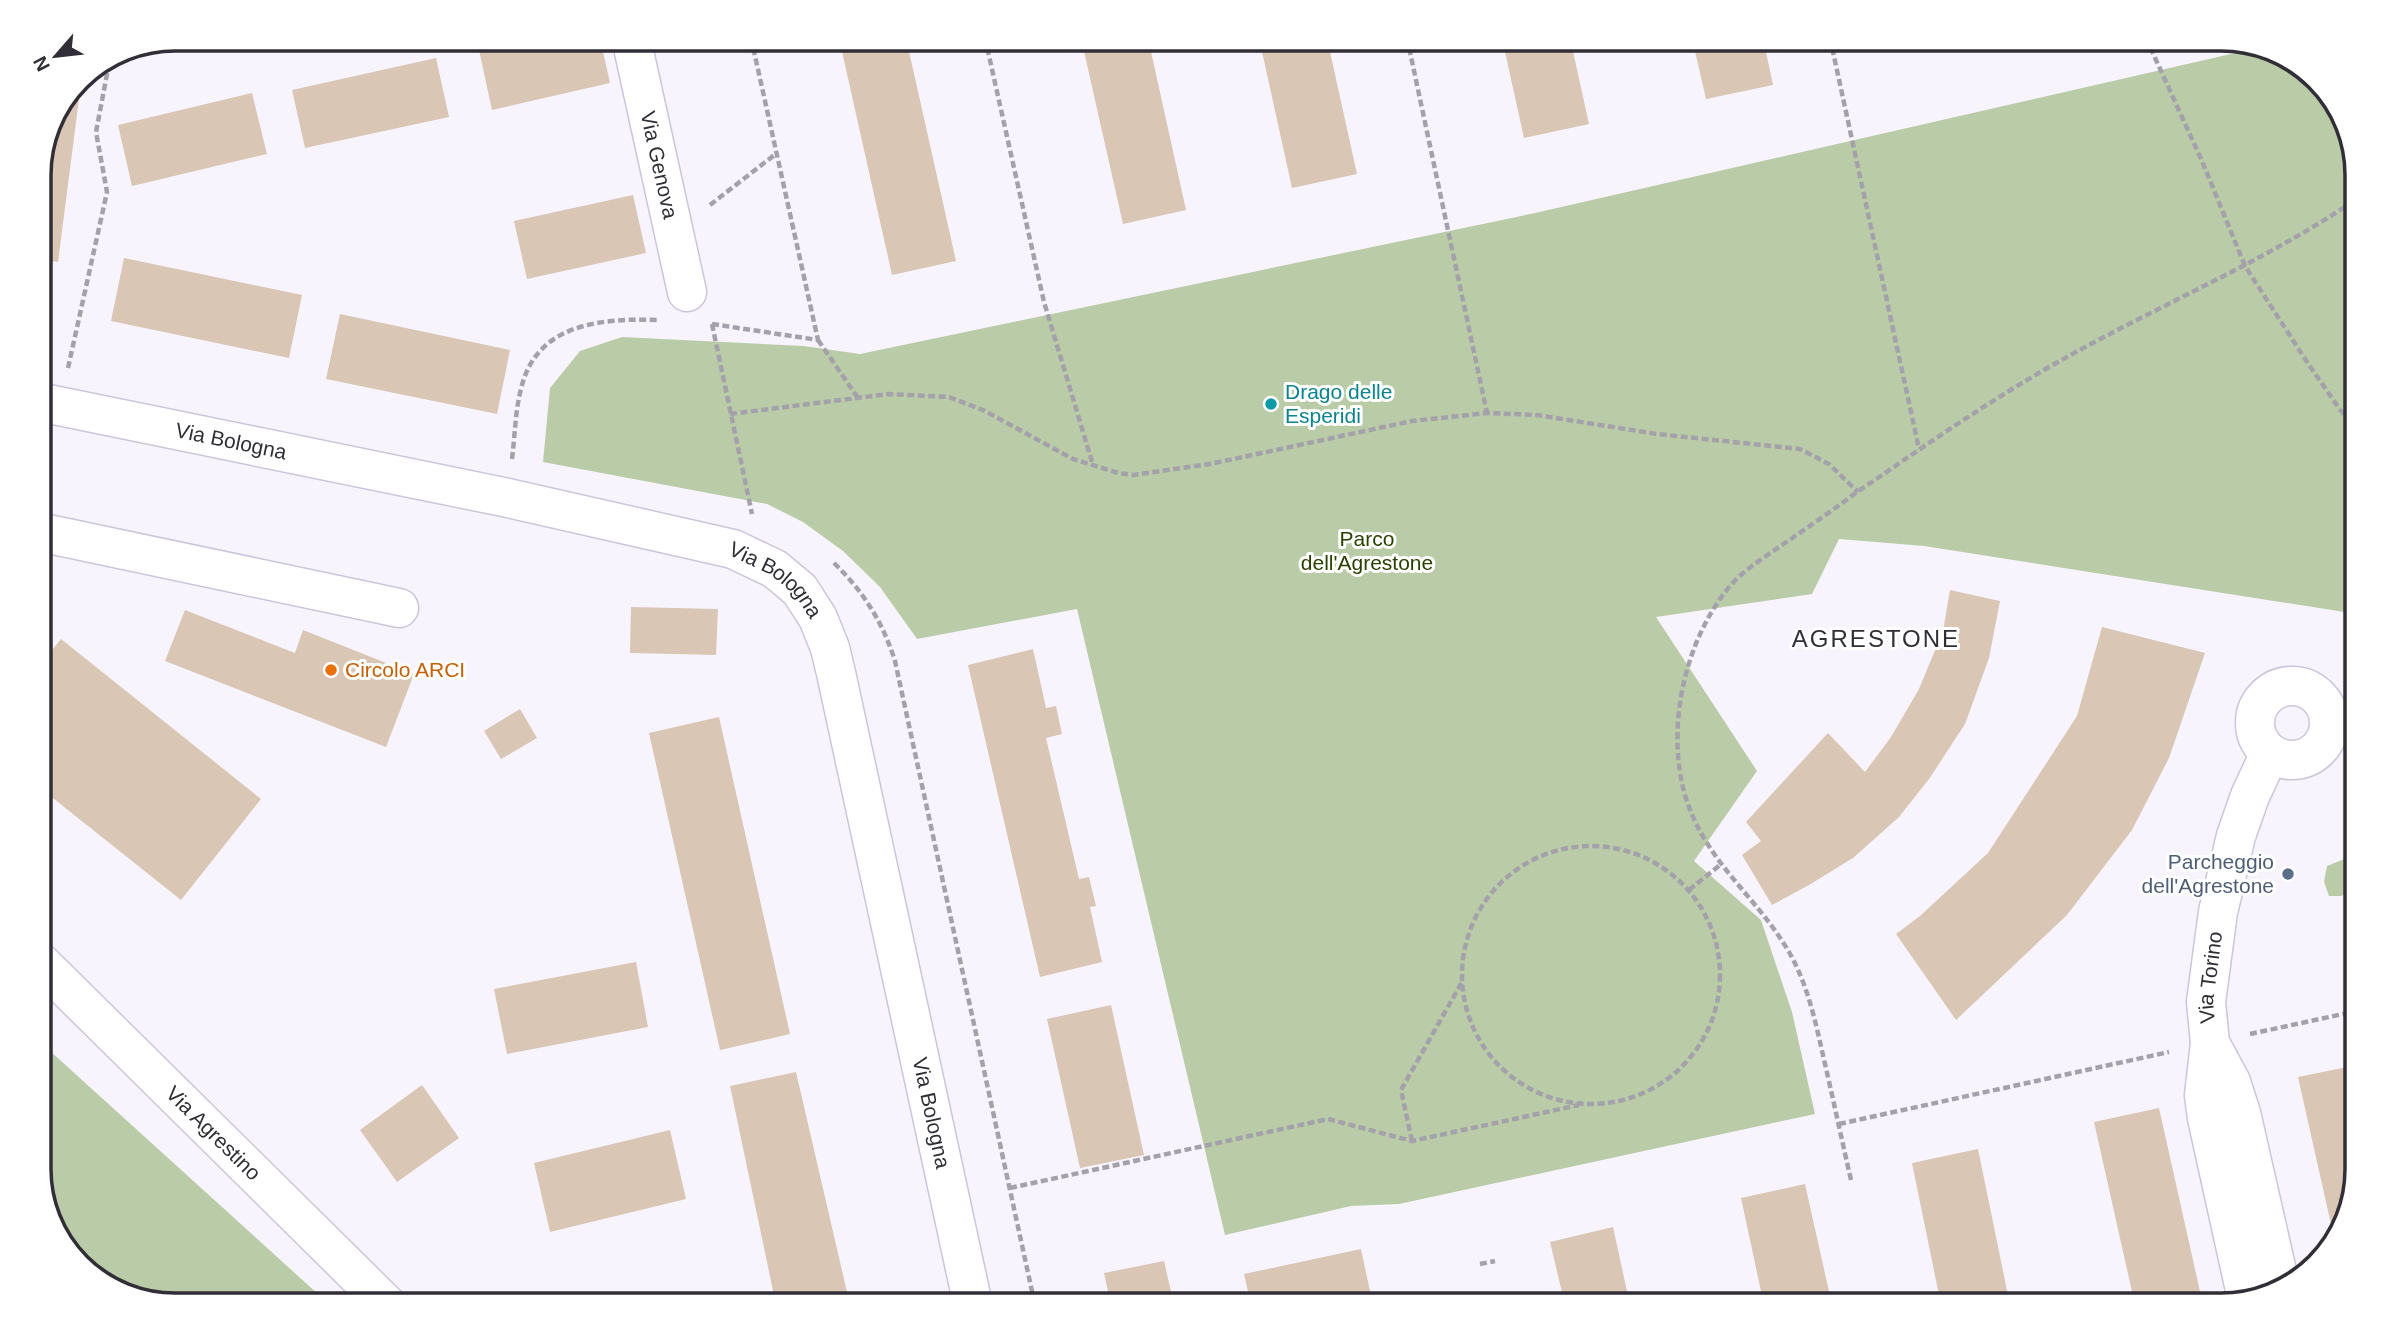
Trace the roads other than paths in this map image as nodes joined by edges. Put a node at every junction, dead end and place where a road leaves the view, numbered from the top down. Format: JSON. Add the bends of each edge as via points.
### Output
{"nodes":[{"id":1,"x":634,"y":51,"type":"edge"},
{"id":2,"x":688,"y":292,"type":"dead end"},
{"id":3,"x":51,"y":404,"type":"edge"},
{"id":4,"x":51,"y":535,"type":"edge"},
{"id":5,"x":399,"y":608,"type":"dead end"},
{"id":6,"x":2270,"y":753,"type":"dead end"},
{"id":7,"x":51,"y":973,"type":"edge"},
{"id":8,"x":2211,"y":1043,"type":"junction"},
{"id":9,"x":2279,"y":1279,"type":"edge"},
{"id":10,"x":2245,"y":1290,"type":"edge"},
{"id":11,"x":374,"y":1293,"type":"edge"},
{"id":12,"x":970,"y":1293,"type":"edge"}],
"edges":[{"from":1,"to":2,"type":"street","name":"Via Genova"},
{"from":3,"to":12,"type":"street","name":"Via Bologna","via":[[733,549],[768,565],[800,590],[818,618],[833,660]]},
{"from":4,"to":5,"type":"street"},
{"from":6,"to":8,"type":"street","name":"Via Torino","via":[[2235,836],[2218,912],[2206,1002]]},
{"from":7,"to":11,"type":"street","name":"Via Agrestino"},
{"from":8,"to":9,"type":"street","name":"Via Torino","via":[[2239,1104]]},
{"from":8,"to":10,"type":"street","name":"Via Torino","via":[[2204,1096],[2207,1118]]}]}
